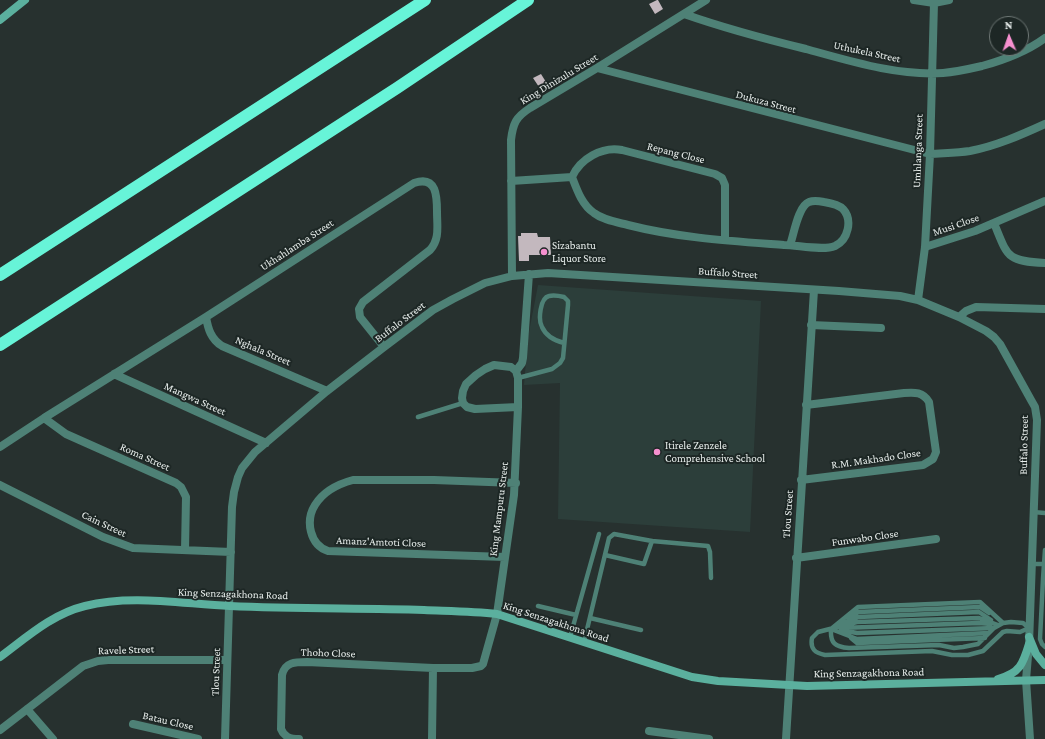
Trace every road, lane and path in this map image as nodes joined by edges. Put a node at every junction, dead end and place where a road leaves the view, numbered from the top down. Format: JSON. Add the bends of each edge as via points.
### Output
{"nodes":[{"id":1,"x":25,"y":0,"type":"edge"},
{"id":2,"x":425,"y":0,"type":"edge"},
{"id":3,"x":528,"y":0,"type":"edge"},
{"id":4,"x":706,"y":0,"type":"edge"},
{"id":5,"x":914,"y":0,"type":"edge"},
{"id":6,"x":949,"y":0,"type":"edge"},
{"id":7,"x":934,"y":3,"type":"junction"},
{"id":8,"x":684,"y":14,"type":"junction"},
{"id":9,"x":0,"y":20,"type":"edge"},
{"id":10,"x":1045,"y":38,"type":"edge"},
{"id":11,"x":597,"y":68,"type":"junction"},
{"id":12,"x":932,"y":73,"type":"junction"},
{"id":13,"x":1045,"y":124,"type":"edge"},
{"id":14,"x":930,"y":154,"type":"junction"},
{"id":15,"x":572,"y":177,"type":"junction"},
{"id":16,"x":511,"y":181,"type":"junction"},
{"id":17,"x":1045,"y":201,"type":"edge"},
{"id":18,"x":994,"y":223,"type":"junction"},
{"id":19,"x":725,"y":240,"type":"junction"},
{"id":20,"x":790,"y":245,"type":"junction"},
{"id":21,"x":925,"y":247,"type":"junction"},
{"id":22,"x":1045,"y":263,"type":"edge"},
{"id":23,"x":529,"y":274,"type":"junction"},
{"id":24,"x":0,"y":276,"type":"edge"},
{"id":25,"x":512,"y":276,"type":"junction"},
{"id":26,"x":814,"y":290,"type":"junction"},
{"id":27,"x":918,"y":300,"type":"junction"},
{"id":28,"x":1045,"y":309,"type":"edge"},
{"id":29,"x":206,"y":317,"type":"junction"},
{"id":30,"x":959,"y":317,"type":"junction"},
{"id":31,"x":811,"y":325,"type":"junction"},
{"id":32,"x":881,"y":328,"type":"dead end"},
{"id":33,"x":564,"y":343,"type":"junction"},
{"id":34,"x":0,"y":345,"type":"edge"},
{"id":35,"x":384,"y":346,"type":"junction"},
{"id":36,"x":114,"y":374,"type":"junction"},
{"id":37,"x":517,"y":375,"type":"junction"},
{"id":38,"x":327,"y":391,"type":"junction"},
{"id":39,"x":463,"y":403,"type":"junction"},
{"id":40,"x":806,"y":405,"type":"junction"},
{"id":41,"x":518,"y":407,"type":"junction"},
{"id":42,"x":418,"y":417,"type":"dead end"},
{"id":43,"x":44,"y":418,"type":"junction"},
{"id":44,"x":266,"y":443,"type":"junction"},
{"id":45,"x":0,"y":447,"type":"edge"},
{"id":46,"x":801,"y":480,"type":"junction"},
{"id":47,"x":516,"y":483,"type":"junction"},
{"id":48,"x":0,"y":485,"type":"edge"},
{"id":49,"x":1033,"y":512,"type":"junction"},
{"id":50,"x":1045,"y":513,"type":"edge"},
{"id":51,"x":599,"y":534,"type":"dead end"},
{"id":52,"x":936,"y":539,"type":"dead end"},
{"id":53,"x":652,"y":541,"type":"junction"},
{"id":54,"x":185,"y":550,"type":"junction"},
{"id":55,"x":1045,"y":550,"type":"edge"},
{"id":56,"x":231,"y":552,"type":"junction"},
{"id":57,"x":605,"y":555,"type":"junction"},
{"id":58,"x":505,"y":557,"type":"junction"},
{"id":59,"x":796,"y":558,"type":"junction"},
{"id":60,"x":1031,"y":564,"type":"junction"},
{"id":61,"x":1044,"y":564,"type":"junction"},
{"id":62,"x":711,"y":578,"type":"dead end"},
{"id":63,"x":1044,"y":580,"type":"edge"},
{"id":64,"x":230,"y":606,"type":"junction"},
{"id":65,"x":538,"y":606,"type":"dead end"},
{"id":66,"x":497,"y":614,"type":"junction"},
{"id":67,"x":576,"y":615,"type":"junction"},
{"id":68,"x":590,"y":618,"type":"junction"},
{"id":69,"x":999,"y":626,"type":"junction"},
{"id":70,"x":831,"y":629,"type":"junction"},
{"id":71,"x":641,"y":630,"type":"dead end"},
{"id":72,"x":989,"y":633,"type":"junction"},
{"id":73,"x":846,"y":635,"type":"junction"},
{"id":74,"x":1029,"y":636,"type":"junction"},
{"id":75,"x":570,"y":637,"type":"junction"},
{"id":76,"x":985,"y":638,"type":"junction"},
{"id":77,"x":584,"y":642,"type":"junction"},
{"id":78,"x":1045,"y":647,"type":"edge"},
{"id":79,"x":0,"y":657,"type":"edge"},
{"id":80,"x":227,"y":660,"type":"junction"},
{"id":81,"x":1045,"y":665,"type":"edge"},
{"id":82,"x":433,"y":668,"type":"junction"},
{"id":83,"x":1026,"y":680,"type":"junction"},
{"id":84,"x":1045,"y":680,"type":"edge"},
{"id":85,"x":989,"y":681,"type":"junction"},
{"id":86,"x":788,"y":685,"type":"junction"},
{"id":87,"x":27,"y":709,"type":"junction"},
{"id":88,"x":133,"y":724,"type":"dead end"},
{"id":89,"x":0,"y":730,"type":"edge"},
{"id":90,"x":649,"y":731,"type":"dead end"},
{"id":91,"x":53,"y":739,"type":"edge"},
{"id":92,"x":198,"y":739,"type":"edge"},
{"id":93,"x":225,"y":739,"type":"edge"},
{"id":94,"x":299,"y":739,"type":"edge"},
{"id":95,"x":432,"y":739,"type":"edge"},
{"id":96,"x":709,"y":739,"type":"edge"},
{"id":97,"x":786,"y":739,"type":"edge"},
{"id":98,"x":1030,"y":739,"type":"edge"}],
"edges":[{"from":1,"to":9,"type":"street"},
{"from":2,"to":24,"type":"highway"},
{"from":3,"to":34,"type":"highway","via":[[397,88]]},
{"from":4,"to":8,"type":"street","name":"King Dinizulu Street"},
{"from":5,"to":7,"type":"street"},
{"from":6,"to":7,"type":"street"},
{"from":7,"to":12,"type":"street","name":"Umhlanga Street"},
{"from":8,"to":11,"type":"street","name":"King Dinizulu Street"},
{"from":8,"to":12,"type":"street","name":"Uthukela Street","via":[[749,35],[855,62]]},
{"from":10,"to":12,"type":"street","name":"Uthukela Street","via":[[1027,50],[993,63],[954,72]]},
{"from":11,"to":14,"type":"street","name":"Dukuza Street"},
{"from":11,"to":16,"type":"street","name":"King Dinizulu Street","via":[[520,114],[511,140]]},
{"from":12,"to":14,"type":"street","name":"Umhlanga Street"},
{"from":13,"to":14,"type":"street","via":[[985,148]]},
{"from":14,"to":21,"type":"street","name":"Umhlanga Street"},
{"from":15,"to":16,"type":"street"},
{"from":15,"to":19,"type":"street","via":[[584,203],[600,217],[678,235]]},
{"from":15,"to":19,"type":"street","name":"Repang Close","via":[[582,162],[610,149],[715,174],[722,178],[725,185]]},
{"from":16,"to":25,"type":"street","name":"King Dinizulu Street"},
{"from":17,"to":18,"type":"street","name":"Musi Close"},
{"from":18,"to":21,"type":"street","name":"Musi Close"},
{"from":18,"to":22,"type":"street","name":"Musi Close","via":[[1004,247],[1012,257]]},
{"from":19,"to":20,"type":"street"},
{"from":20,"to":20,"type":"street","via":[[835,246],[842,241],[848,228],[844,210],[827,202],[808,202],[801,209]]},
{"from":21,"to":27,"type":"street","name":"Umhlanga Street"},
{"from":23,"to":25,"type":"street","name":"Buffalo Street"},
{"from":23,"to":26,"type":"street","name":"Buffalo Street","via":[[560,273]]},
{"from":23,"to":37,"type":"street","name":"King Mampuru Street","via":[[523,358]]},
{"from":25,"to":35,"type":"street","name":"Buffalo Street","via":[[485,283],[453,299],[433,310]]},
{"from":26,"to":27,"type":"street","name":"Buffalo Street","via":[[900,296]]},
{"from":26,"to":31,"type":"street","name":"Tlou Street"},
{"from":27,"to":30,"type":"street","name":"Buffalo Street"},
{"from":28,"to":30,"type":"street","via":[[976,307]]},
{"from":29,"to":35,"type":"street","name":"Ukhahlamba Street","via":[[414,183],[427,182],[434,187],[436,194],[438,233],[434,246],[363,302],[359,309],[360,317]]},
{"from":29,"to":36,"type":"street","name":"Ukhahlamba Street"},
{"from":29,"to":38,"type":"street","name":"Nghala Street","via":[[209,330],[217,343]]},
{"from":30,"to":49,"type":"street","name":"Buffalo Street","via":[[998,340],[1035,407],[1037,450]]},
{"from":31,"to":32,"type":"street"},
{"from":31,"to":40,"type":"street","name":"Tlou Street"},
{"from":33,"to":33,"type":"lane","via":[[568,301],[564,297],[548,296],[542,304],[541,325],[550,337]]},
{"from":33,"to":37,"type":"lane","via":[[563,358],[552,369]]},
{"from":35,"to":38,"type":"street","name":"Buffalo Street"},
{"from":36,"to":43,"type":"street","name":"Ukhahlamba Street"},
{"from":36,"to":44,"type":"street","name":"Mangwa Street"},
{"from":37,"to":39,"type":"street","via":[[511,367],[504,365],[494,365],[485,369],[466,384]]},
{"from":37,"to":41,"type":"street","name":"King Mampuru Street"},
{"from":38,"to":44,"type":"street","name":"Buffalo Street"},
{"from":39,"to":41,"type":"street","via":[[475,409]]},
{"from":39,"to":42,"type":"lane"},
{"from":40,"to":46,"type":"street","name":"Tlou Street"},
{"from":40,"to":46,"type":"street","name":"R.M. Makhado Close","via":[[919,393],[929,402],[936,452],[933,460],[923,465]]},
{"from":41,"to":47,"type":"street","name":"King Mampuru Street"},
{"from":43,"to":45,"type":"street","name":"Ukhahlamba Street"},
{"from":43,"to":54,"type":"street","name":"Roma Street","via":[[66,434],[181,487],[186,497]]},
{"from":44,"to":56,"type":"street","name":"Buffalo Street","via":[[248,460],[238,477],[232,508]]},
{"from":46,"to":59,"type":"street","name":"Tlou Street"},
{"from":47,"to":58,"type":"street","name":"King Mampuru Street"},
{"from":47,"to":58,"type":"street","name":"Amanz'Amtoti Close","via":[[353,480],[333,488],[323,496],[315,505],[311,521],[310,529],[314,540],[322,549],[328,551]]},
{"from":48,"to":54,"type":"street","name":"Cain Street","via":[[114,542],[144,550]]},
{"from":49,"to":50,"type":"lane"},
{"from":49,"to":60,"type":"street","name":"Buffalo Street"},
{"from":51,"to":67,"type":"lane"},
{"from":52,"to":59,"type":"street","name":"Funwabo Close"},
{"from":53,"to":57,"type":"lane","via":[[614,534],[609,538]]},
{"from":53,"to":57,"type":"lane","via":[[644,564]]},
{"from":53,"to":62,"type":"lane","via":[[708,546]]},
{"from":54,"to":56,"type":"street","name":"Cain Street"},
{"from":55,"to":61,"type":"lane"},
{"from":56,"to":64,"type":"street","name":"Buffalo Street"},
{"from":57,"to":68,"type":"lane"},
{"from":58,"to":66,"type":"street","name":"King Mampuru Street"},
{"from":59,"to":86,"type":"street","name":"Tlou Street"},
{"from":60,"to":61,"type":"lane"},
{"from":60,"to":74,"type":"street","name":"Buffalo Street"},
{"from":61,"to":63,"type":"lane"},
{"from":63,"to":78,"type":"lane","via":[[1040,639]]},
{"from":64,"to":66,"type":"street","name":"King Senzagakhona Road"},
{"from":64,"to":79,"type":"street","name":"King Senzagakhona Road","via":[[142,601],[114,601],[86,606],[45,623]]},
{"from":64,"to":80,"type":"street","name":"Tlou Street"},
{"from":65,"to":67,"type":"lane"},
{"from":66,"to":75,"type":"street","name":"King Senzagakhona Road"},
{"from":66,"to":82,"type":"street","name":"King Mampuru Street","via":[[485,661],[481,666]]},
{"from":67,"to":75,"type":"lane"},
{"from":68,"to":71,"type":"lane"},
{"from":68,"to":77,"type":"lane"},
{"from":69,"to":70,"type":"lane","via":[[979,623]]},
{"from":69,"to":70,"type":"lane","via":[[979,612],[858,617]]},
{"from":69,"to":70,"type":"lane","via":[[980,602],[858,606]]},
{"from":69,"to":72,"type":"lane"},
{"from":69,"to":74,"type":"lane","via":[[1011,622],[1023,623]]},
{"from":70,"to":73,"type":"lane"},
{"from":70,"to":74,"type":"lane","via":[[818,632],[812,638],[812,648],[815,652],[825,655],[932,651],[968,655],[983,651],[1003,632],[1020,632]]},
{"from":70,"to":76,"type":"lane","via":[[832,642],[840,647],[849,648],[939,645],[954,648],[978,644]]},
{"from":72,"to":73,"type":"lane","via":[[857,639]]},
{"from":72,"to":76,"type":"lane"},
{"from":73,"to":76,"type":"lane","via":[[857,643]]},
{"from":74,"to":81,"type":"street","via":[[1036,654]]},
{"from":74,"to":83,"type":"street","name":"Buffalo Street"},
{"from":74,"to":85,"type":"street","via":[[1024,659],[1018,670]]},
{"from":75,"to":77,"type":"street","name":"King Senzagakhona Road"},
{"from":77,"to":86,"type":"street","name":"King Senzagakhona Road","via":[[699,678]]},
{"from":80,"to":87,"type":"street","name":"Ravele Street","via":[[108,660],[91,663],[83,666]]},
{"from":80,"to":93,"type":"street","name":"Tlou Street"},
{"from":82,"to":94,"type":"street","name":"Thoho Close","via":[[307,662],[287,665],[282,675],[281,728],[287,737]]},
{"from":82,"to":95,"type":"street"},
{"from":83,"to":84,"type":"street","name":"King Senzagakhona Road"},
{"from":83,"to":85,"type":"street","name":"King Senzagakhona Road"},
{"from":83,"to":98,"type":"street","name":"Buffalo Street"},
{"from":85,"to":86,"type":"street","name":"King Senzagakhona Road"},
{"from":86,"to":97,"type":"street","name":"Tlou Street"},
{"from":87,"to":89,"type":"street","name":"Ravele Street"},
{"from":87,"to":91,"type":"street"},
{"from":88,"to":92,"type":"street","name":"Batau Close"},
{"from":90,"to":96,"type":"street"}]}
